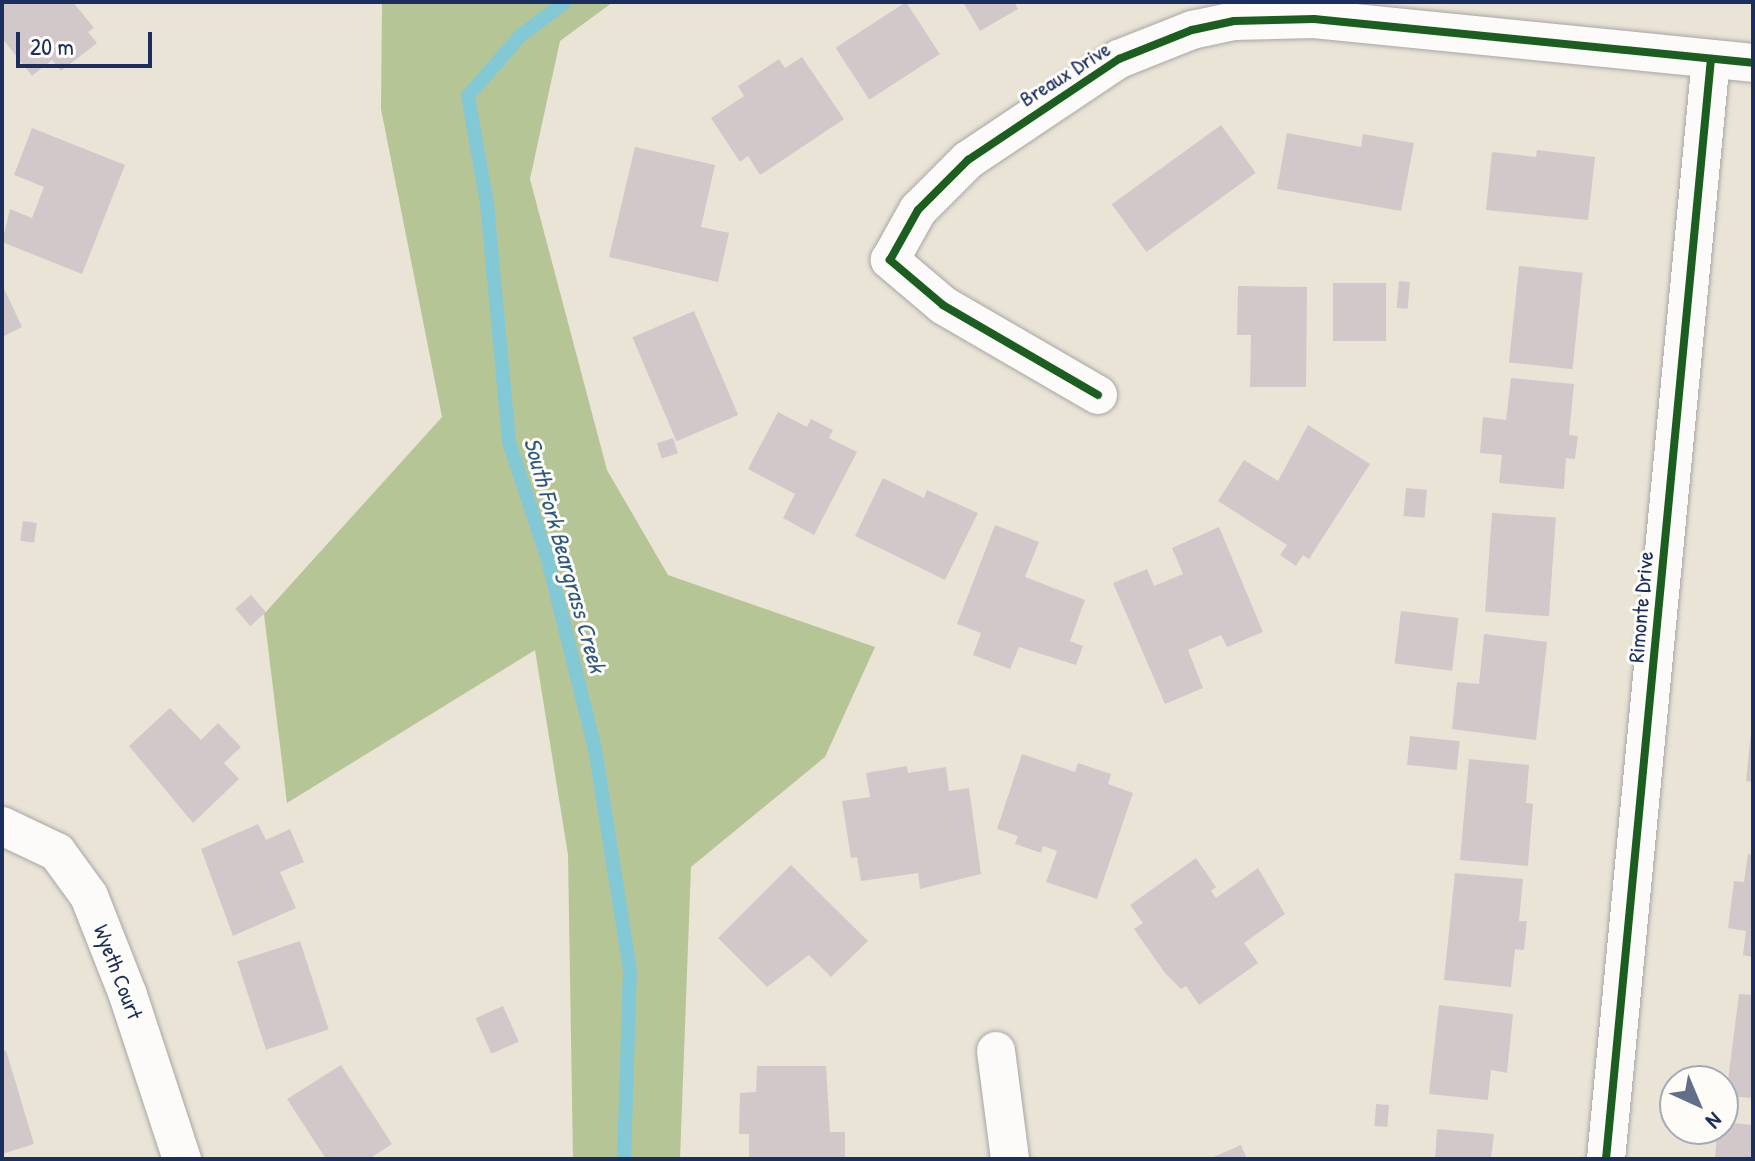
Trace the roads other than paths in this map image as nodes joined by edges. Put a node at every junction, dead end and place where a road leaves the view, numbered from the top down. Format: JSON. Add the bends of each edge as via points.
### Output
{"nodes":[{"id":1,"x":1711,"y":59,"type":"junction"},
{"id":2,"x":1753,"y":63,"type":"edge"},
{"id":3,"x":1098,"y":395,"type":"dead end"},
{"id":4,"x":2,"y":826,"type":"edge"},
{"id":5,"x":996,"y":1051,"type":"dead end"},
{"id":6,"x":182,"y":1159,"type":"edge"},
{"id":7,"x":1010,"y":1159,"type":"edge"},
{"id":8,"x":1606,"y":1159,"type":"edge"}],
"edges":[{"from":1,"to":2,"type":"street","name":"Breaux Drive"},
{"from":1,"to":3,"type":"street","name":"Breaux Drive","via":[[1314,19],[1234,21],[1192,30],[1119,59],[968,160],[918,210],[890,260],[943,305]]},
{"from":1,"to":8,"type":"street","name":"Rimonte Drive"},
{"from":4,"to":6,"type":"street","name":"Wyeth Court","via":[[57,852],[89,896]]},
{"from":5,"to":7,"type":"street"}]}
